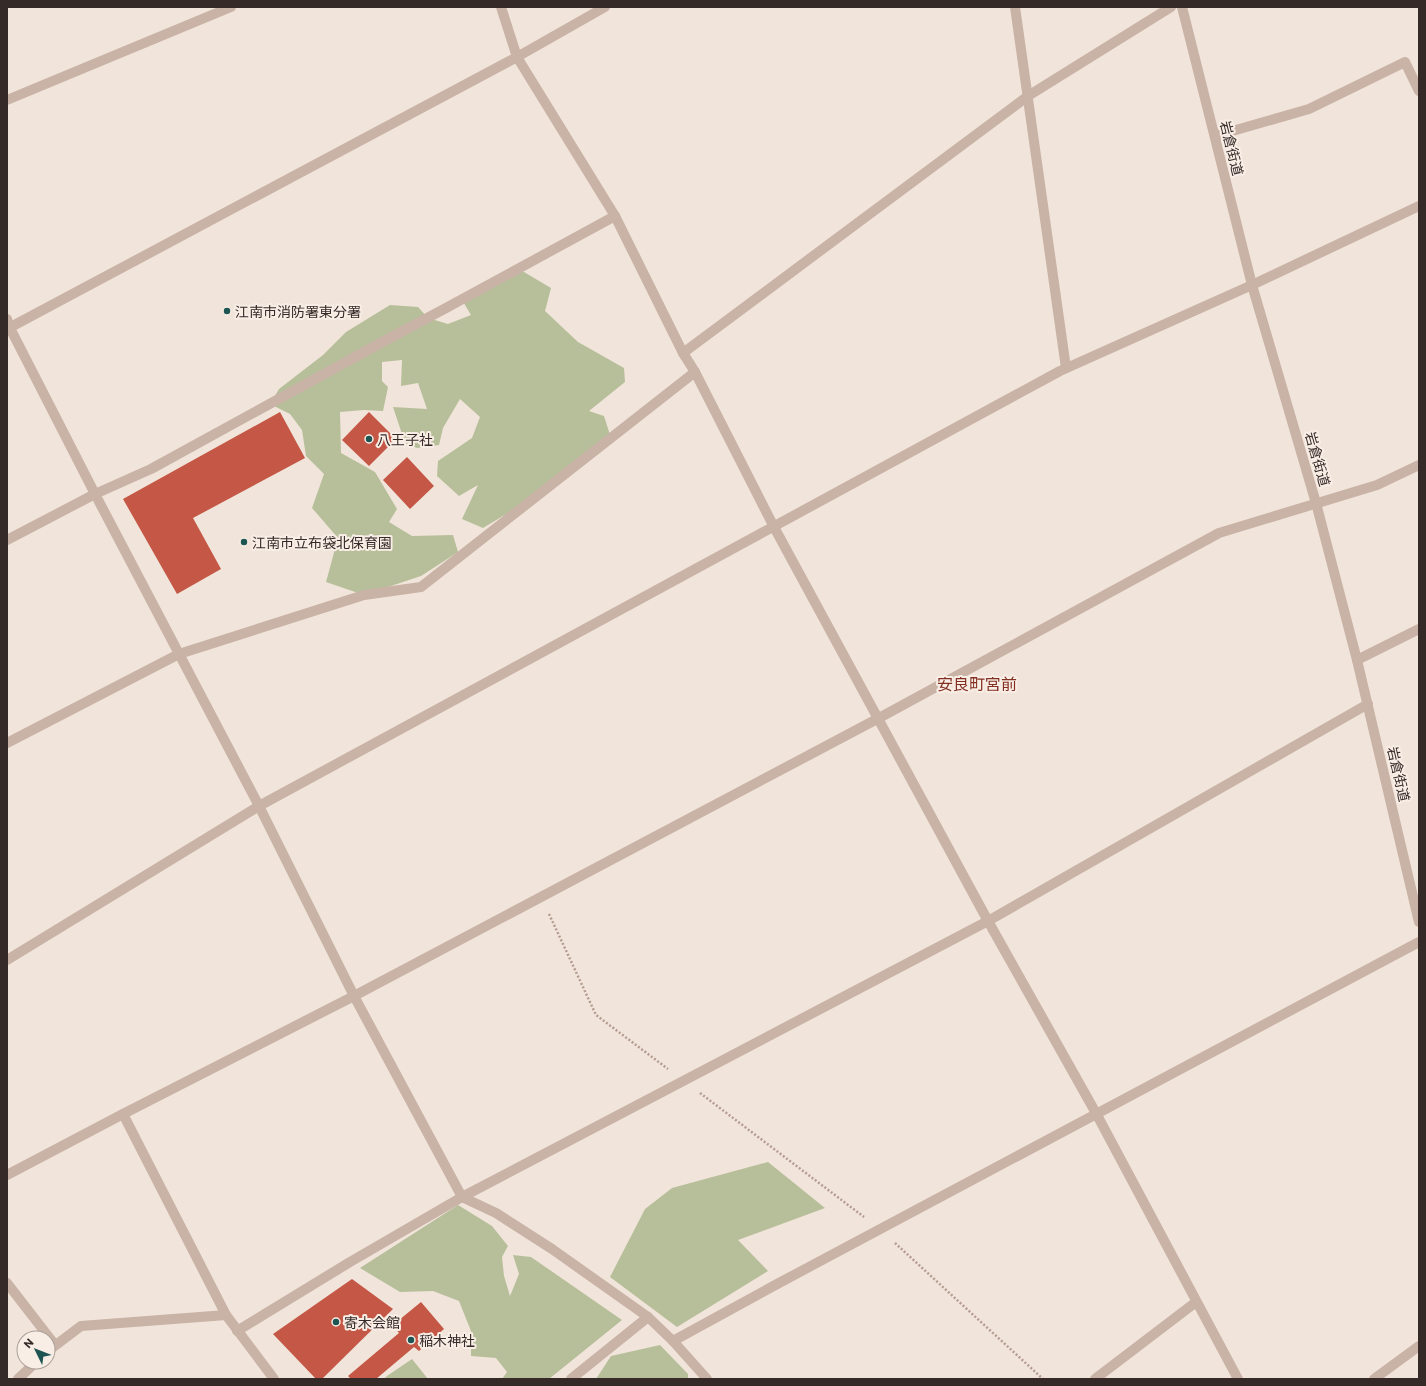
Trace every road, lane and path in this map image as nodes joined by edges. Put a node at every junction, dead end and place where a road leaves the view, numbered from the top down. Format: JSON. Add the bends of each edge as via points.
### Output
{"nodes":[{"id":1,"x":231,"y":7,"type":"edge"},
{"id":2,"x":501,"y":7,"type":"edge"},
{"id":3,"x":605,"y":7,"type":"edge"},
{"id":4,"x":1015,"y":7,"type":"edge"},
{"id":5,"x":1170,"y":7,"type":"edge"},
{"id":6,"x":1182,"y":7,"type":"edge"},
{"id":7,"x":517,"y":57,"type":"junction"},
{"id":8,"x":1419,"y":91,"type":"edge"},
{"id":9,"x":1028,"y":96,"type":"junction"},
{"id":10,"x":7,"y":100,"type":"edge"},
{"id":11,"x":1215,"y":136,"type":"junction"},
{"id":12,"x":1419,"y":206,"type":"edge"},
{"id":13,"x":615,"y":216,"type":"junction"},
{"id":14,"x":1252,"y":285,"type":"junction"},
{"id":15,"x":8,"y":325,"type":"edge"},
{"id":16,"x":683,"y":352,"type":"junction"},
{"id":17,"x":1066,"y":368,"type":"junction"},
{"id":18,"x":695,"y":372,"type":"junction"},
{"id":19,"x":1419,"y":465,"type":"edge"},
{"id":20,"x":95,"y":494,"type":"junction"},
{"id":21,"x":1316,"y":503,"type":"junction"},
{"id":22,"x":774,"y":526,"type":"junction"},
{"id":23,"x":7,"y":540,"type":"edge"},
{"id":24,"x":1419,"y":629,"type":"edge"},
{"id":25,"x":179,"y":654,"type":"junction"},
{"id":26,"x":1357,"y":660,"type":"junction"},
{"id":27,"x":1368,"y":704,"type":"junction"},
{"id":28,"x":879,"y":718,"type":"junction"},
{"id":29,"x":7,"y":743,"type":"edge"},
{"id":30,"x":259,"y":806,"type":"junction"},
{"id":31,"x":542,"y":897,"type":"junction"},
{"id":32,"x":988,"y":921,"type":"junction"},
{"id":33,"x":1419,"y":922,"type":"edge"},
{"id":34,"x":1419,"y":942,"type":"edge"},
{"id":35,"x":7,"y":960,"type":"edge"},
{"id":36,"x":354,"y":996,"type":"junction"},
{"id":37,"x":683,"y":1081,"type":"junction"},
{"id":38,"x":123,"y":1114,"type":"junction"},
{"id":39,"x":1097,"y":1115,"type":"junction"},
{"id":40,"x":7,"y":1175,"type":"edge"},
{"id":41,"x":462,"y":1197,"type":"junction"},
{"id":42,"x":880,"y":1229,"type":"junction"},
{"id":43,"x":7,"y":1283,"type":"edge"},
{"id":44,"x":1196,"y":1302,"type":"junction"},
{"id":45,"x":226,"y":1314,"type":"junction"},
{"id":46,"x":648,"y":1317,"type":"junction"},
{"id":47,"x":39,"y":1330,"type":"edge"},
{"id":48,"x":237,"y":1331,"type":"junction"},
{"id":49,"x":673,"y":1341,"type":"junction"},
{"id":50,"x":56,"y":1344,"type":"edge"},
{"id":51,"x":1419,"y":1346,"type":"edge"},
{"id":52,"x":28,"y":1370,"type":"edge"},
{"id":53,"x":18,"y":1379,"type":"edge"},
{"id":54,"x":274,"y":1379,"type":"edge"},
{"id":55,"x":571,"y":1379,"type":"edge"},
{"id":56,"x":707,"y":1379,"type":"edge"},
{"id":57,"x":1043,"y":1379,"type":"edge"},
{"id":58,"x":1095,"y":1379,"type":"edge"},
{"id":59,"x":1238,"y":1379,"type":"edge"},
{"id":60,"x":1374,"y":1379,"type":"edge"}],
"edges":[{"from":1,"to":10,"type":"street"},
{"from":2,"to":7,"type":"street"},
{"from":3,"to":7,"type":"street"},
{"from":4,"to":9,"type":"street"},
{"from":5,"to":9,"type":"street"},
{"from":6,"to":11,"type":"street","name":"岩倉街道"},
{"from":7,"to":13,"type":"street"},
{"from":7,"to":15,"type":"street"},
{"from":8,"to":11,"type":"street","via":[[1405,62],[1309,109]]},
{"from":9,"to":16,"type":"street"},
{"from":9,"to":17,"type":"street"},
{"from":11,"to":14,"type":"street","name":"岩倉街道"},
{"from":12,"to":14,"type":"street"},
{"from":13,"to":16,"type":"street"},
{"from":13,"to":20,"type":"street","via":[[151,469]]},
{"from":14,"to":17,"type":"street"},
{"from":14,"to":21,"type":"street","name":"岩倉街道"},
{"from":15,"to":20,"type":"street"},
{"from":16,"to":18,"type":"street"},
{"from":17,"to":22,"type":"street"},
{"from":18,"to":22,"type":"street"},
{"from":18,"to":25,"type":"street","via":[[421,587],[364,595]]},
{"from":19,"to":21,"type":"street","via":[[1377,485]]},
{"from":20,"to":23,"type":"street"},
{"from":20,"to":25,"type":"street"},
{"from":21,"to":26,"type":"street","name":"岩倉街道"},
{"from":21,"to":28,"type":"street","via":[[1219,533]]},
{"from":22,"to":28,"type":"street"},
{"from":22,"to":30,"type":"street"},
{"from":24,"to":26,"type":"street"},
{"from":25,"to":29,"type":"street"},
{"from":25,"to":30,"type":"street"},
{"from":26,"to":27,"type":"street","name":"岩倉街道"},
{"from":27,"to":32,"type":"street"},
{"from":27,"to":33,"type":"street","name":"岩倉街道"},
{"from":28,"to":31,"type":"street"},
{"from":28,"to":32,"type":"street"},
{"from":30,"to":35,"type":"street"},
{"from":30,"to":36,"type":"street"},
{"from":31,"to":36,"type":"street"},
{"from":31,"to":37,"type":"path","via":[[596,1015]]},
{"from":32,"to":37,"type":"street"},
{"from":32,"to":39,"type":"street"},
{"from":34,"to":39,"type":"street"},
{"from":36,"to":38,"type":"street"},
{"from":36,"to":41,"type":"street"},
{"from":37,"to":41,"type":"street"},
{"from":37,"to":42,"type":"path"},
{"from":38,"to":40,"type":"street"},
{"from":38,"to":45,"type":"street"},
{"from":39,"to":42,"type":"street"},
{"from":39,"to":44,"type":"street"},
{"from":41,"to":46,"type":"street","via":[[496,1213],[552,1249]]},
{"from":41,"to":48,"type":"street"},
{"from":42,"to":49,"type":"street"},
{"from":42,"to":57,"type":"path"},
{"from":43,"to":47,"type":"street"},
{"from":44,"to":58,"type":"street"},
{"from":44,"to":59,"type":"street"},
{"from":45,"to":48,"type":"street"},
{"from":45,"to":50,"type":"street","via":[[81,1326]]},
{"from":46,"to":49,"type":"street"},
{"from":46,"to":55,"type":"street"},
{"from":48,"to":54,"type":"street"},
{"from":49,"to":56,"type":"street"},
{"from":51,"to":60,"type":"street"},
{"from":52,"to":53,"type":"street"}]}
